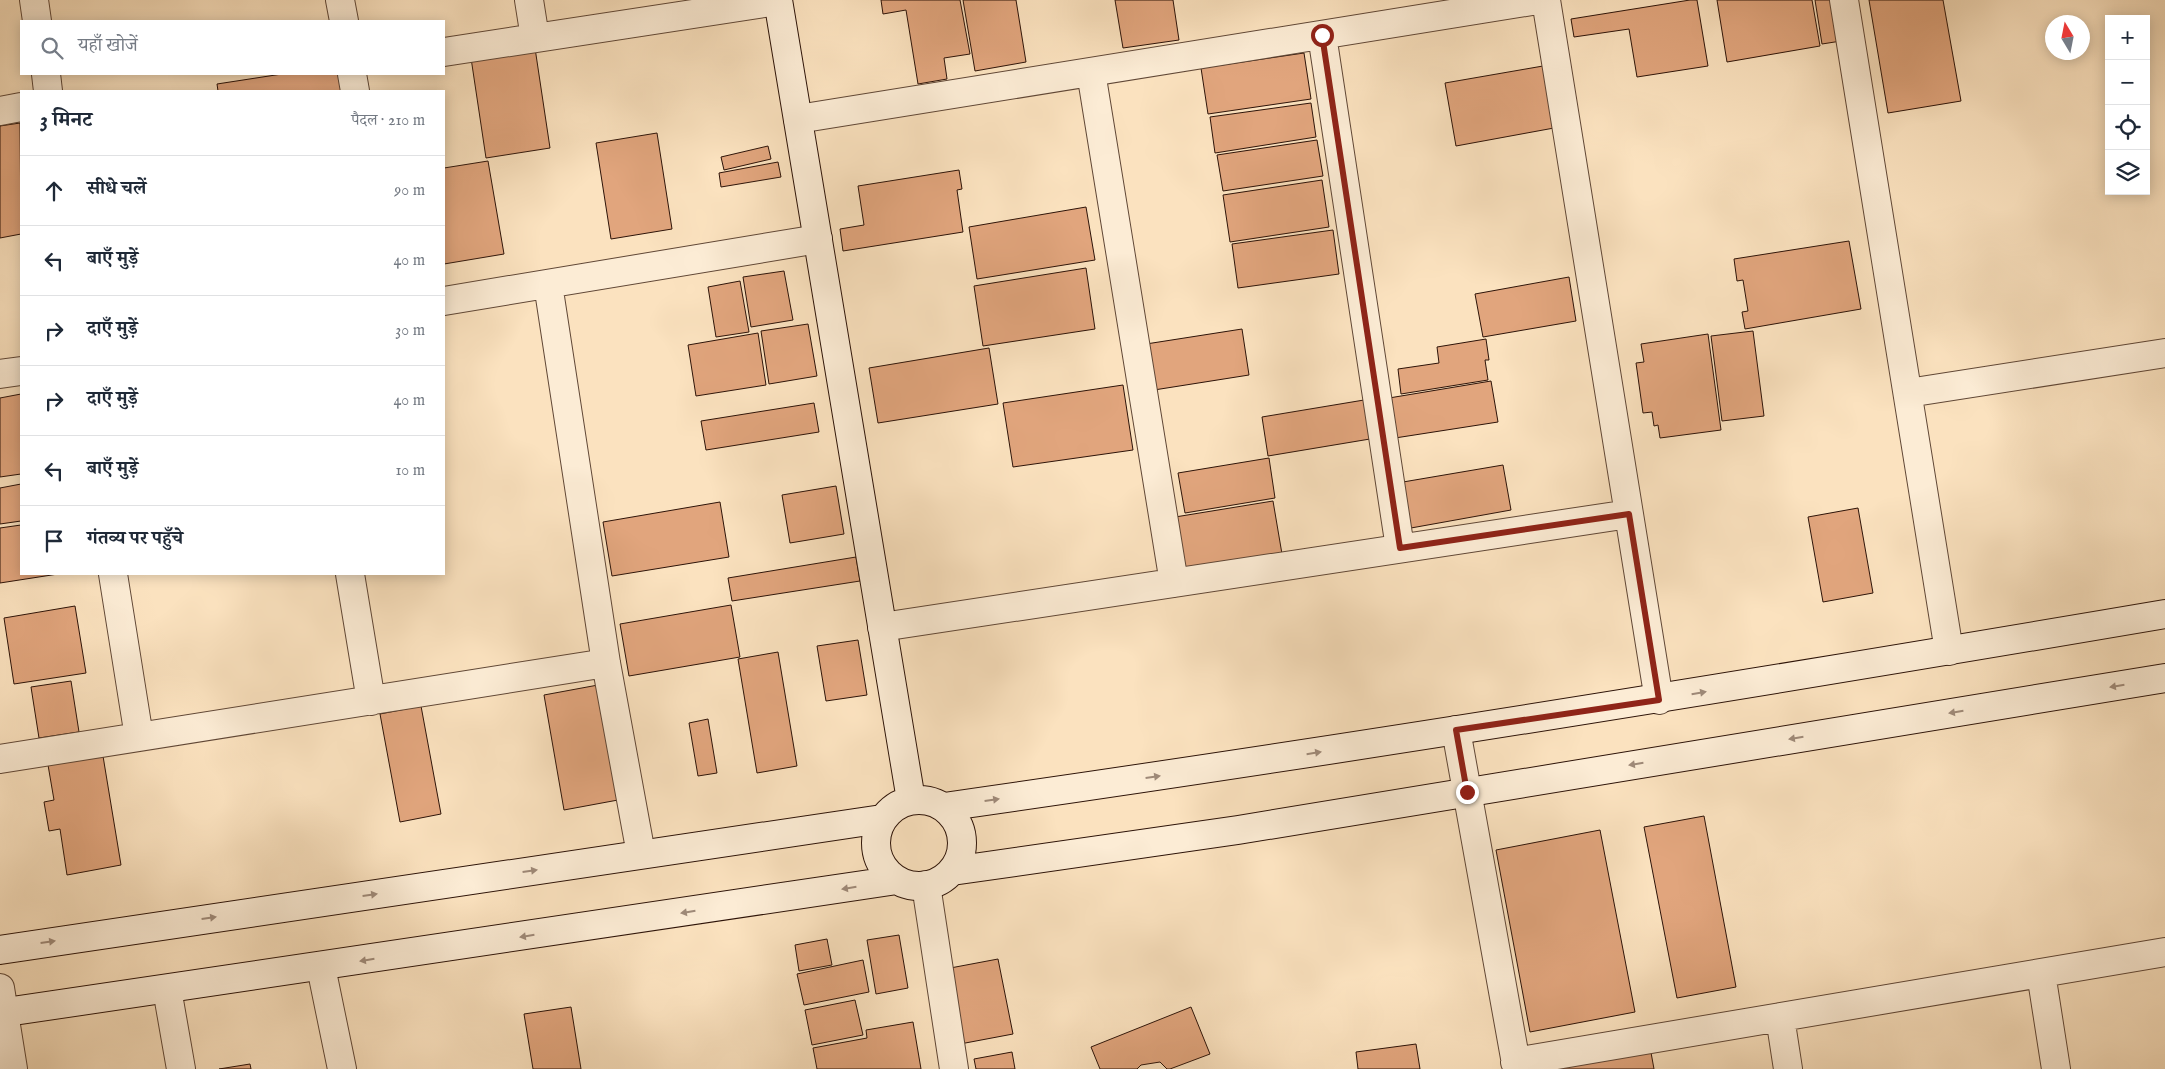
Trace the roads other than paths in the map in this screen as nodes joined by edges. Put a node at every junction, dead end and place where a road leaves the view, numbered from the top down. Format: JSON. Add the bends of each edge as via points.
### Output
{"nodes":[{"id":1,"x":34,"y":0,"type":"edge"},
{"id":2,"x":340,"y":0,"type":"edge"},
{"id":3,"x":529,"y":0,"type":"edge"},
{"id":4,"x":1538,"y":0,"type":"edge"},
{"id":5,"x":1546,"y":0,"type":"edge"},
{"id":6,"x":1844,"y":0,"type":"edge"},
{"id":7,"x":778,"y":1,"type":"edge"},
{"id":8,"x":1395,"y":11,"type":"edge"},
{"id":9,"x":37,"y":20,"type":"edge"},
{"id":10,"x":344,"y":20,"type":"edge"},
{"id":11,"x":1322,"y":35,"type":"junction"},
{"id":12,"x":535,"y":38,"type":"junction"},
{"id":13,"x":445,"y":52,"type":"edge"},
{"id":14,"x":1091,"y":72,"type":"junction"},
{"id":15,"x":46,"y":75,"type":"edge"},
{"id":16,"x":352,"y":75,"type":"edge"},
{"id":17,"x":48,"y":90,"type":"edge"},
{"id":18,"x":355,"y":90,"type":"edge"},
{"id":19,"x":20,"y":107,"type":"edge"},
{"id":20,"x":0,"y":111,"type":"edge"},
{"id":21,"x":798,"y":119,"type":"junction"},
{"id":22,"x":818,"y":239,"type":"junction"},
{"id":23,"x":548,"y":284,"type":"junction"},
{"id":24,"x":445,"y":301,"type":"edge"},
{"id":25,"x":2165,"y":353,"type":"edge"},
{"id":26,"x":20,"y":371,"type":"edge"},
{"id":27,"x":0,"y":374,"type":"edge"},
{"id":28,"x":1908,"y":393,"type":"junction"},
{"id":29,"x":1629,"y":514,"type":"junction"},
{"id":30,"x":1400,"y":548,"type":"junction"},
{"id":31,"x":113,"y":575,"type":"edge"},
{"id":32,"x":350,"y":575,"type":"edge"},
{"id":33,"x":1174,"y":583,"type":"junction"},
{"id":34,"x":2165,"y":614,"type":"edge"},
{"id":35,"x":882,"y":627,"type":"junction"},
{"id":36,"x":1949,"y":651,"type":"junction"},
{"id":37,"x":606,"y":663,"type":"junction"},
{"id":38,"x":2165,"y":678,"type":"edge"},
{"id":39,"x":1659,"y":700,"type":"junction"},
{"id":40,"x":371,"y":701,"type":"junction"},
{"id":41,"x":1456,"y":730,"type":"junction"},
{"id":42,"x":139,"y":737,"type":"junction"},
{"id":43,"x":0,"y":759,"type":"edge"},
{"id":44,"x":1467,"y":792,"type":"junction"},
{"id":45,"x":911,"y":800,"type":"junction"},
{"id":46,"x":944,"y":807,"type":"junction"},
{"id":47,"x":882,"y":819,"type":"junction"},
{"id":48,"x":641,"y":854,"type":"junction"},
{"id":49,"x":952,"y":871,"type":"junction"},
{"id":50,"x":897,"y":880,"type":"junction"},
{"id":51,"x":926,"y":886,"type":"junction"},
{"id":52,"x":0,"y":950,"type":"edge"},
{"id":53,"x":2165,"y":952,"type":"edge"},
{"id":54,"x":321,"y":967,"type":"junction"},
{"id":55,"x":2041,"y":973,"type":"junction"},
{"id":56,"x":167,"y":989,"type":"junction"},
{"id":57,"x":1,"y":1004,"type":"edge"},
{"id":58,"x":1780,"y":1017,"type":"junction"},
{"id":59,"x":1516,"y":1065,"type":"edge"},
{"id":60,"x":13,"y":1069,"type":"edge"},
{"id":61,"x":180,"y":1069,"type":"edge"},
{"id":62,"x":342,"y":1069,"type":"edge"},
{"id":63,"x":954,"y":1069,"type":"edge"},
{"id":64,"x":1788,"y":1069,"type":"edge"},
{"id":65,"x":2056,"y":1069,"type":"edge"}],
"edges":[{"from":1,"to":9,"type":"street"},
{"from":2,"to":10,"type":"street"},
{"from":3,"to":12,"type":"street"},
{"from":4,"to":8,"type":"street"},
{"from":5,"to":29,"type":"street"},
{"from":6,"to":28,"type":"street"},
{"from":7,"to":12,"type":"street"},
{"from":7,"to":21,"type":"street"},
{"from":8,"to":11,"type":"street"},
{"from":11,"to":14,"type":"street"},
{"from":11,"to":30,"type":"street"},
{"from":12,"to":13,"type":"street"},
{"from":14,"to":21,"type":"street"},
{"from":14,"to":33,"type":"street"},
{"from":15,"to":17,"type":"street"},
{"from":16,"to":18,"type":"street"},
{"from":19,"to":20,"type":"street"},
{"from":21,"to":22,"type":"street"},
{"from":22,"to":23,"type":"street"},
{"from":22,"to":35,"type":"street"},
{"from":23,"to":24,"type":"street"},
{"from":23,"to":37,"type":"street"},
{"from":25,"to":28,"type":"street"},
{"from":26,"to":27,"type":"street"},
{"from":28,"to":36,"type":"street"},
{"from":29,"to":30,"type":"street"},
{"from":29,"to":39,"type":"street"},
{"from":30,"to":33,"type":"street"},
{"from":31,"to":42,"type":"street"},
{"from":32,"to":40,"type":"street"},
{"from":33,"to":35,"type":"street"},
{"from":34,"to":36,"type":"street"},
{"from":35,"to":45,"type":"street"},
{"from":39,"to":36,"type":"street","one_way":true},
{"from":37,"to":40,"type":"street"},
{"from":37,"to":48,"type":"street"},
{"from":38,"to":44,"type":"street","one_way":true},
{"from":39,"to":41,"type":"street"},
{"from":40,"to":42,"type":"street"},
{"from":41,"to":44,"type":"street"},
{"from":46,"to":41,"type":"street","one_way":true},
{"from":42,"to":43,"type":"street"},
{"from":44,"to":49,"type":"street","via":[[1238,830]]},
{"from":44,"to":59,"type":"street"},
{"from":45,"to":46,"type":"street","via":[[928,800]]},
{"from":45,"to":47,"type":"street","via":[[895,806]]},
{"from":46,"to":49,"type":"street","via":[[956,819],[962,833],[962,852]]},
{"from":47,"to":48,"type":"street"},
{"from":47,"to":50,"type":"street","via":[[876,833],[876,853],[882,866]]},
{"from":52,"to":48,"type":"street","one_way":true},
{"from":49,"to":51,"type":"street"},
{"from":50,"to":51,"type":"street"},
{"from":50,"to":54,"type":"street","one_way":true},
{"from":51,"to":63,"type":"street"},
{"from":53,"to":55,"type":"street"},
{"from":54,"to":56,"type":"street"},
{"from":54,"to":62,"type":"street"},
{"from":55,"to":58,"type":"street"},
{"from":55,"to":65,"type":"street"},
{"from":56,"to":57,"type":"street"},
{"from":56,"to":61,"type":"street"},
{"from":57,"to":60,"type":"street"},
{"from":58,"to":59,"type":"street"},
{"from":58,"to":64,"type":"street"}]}
